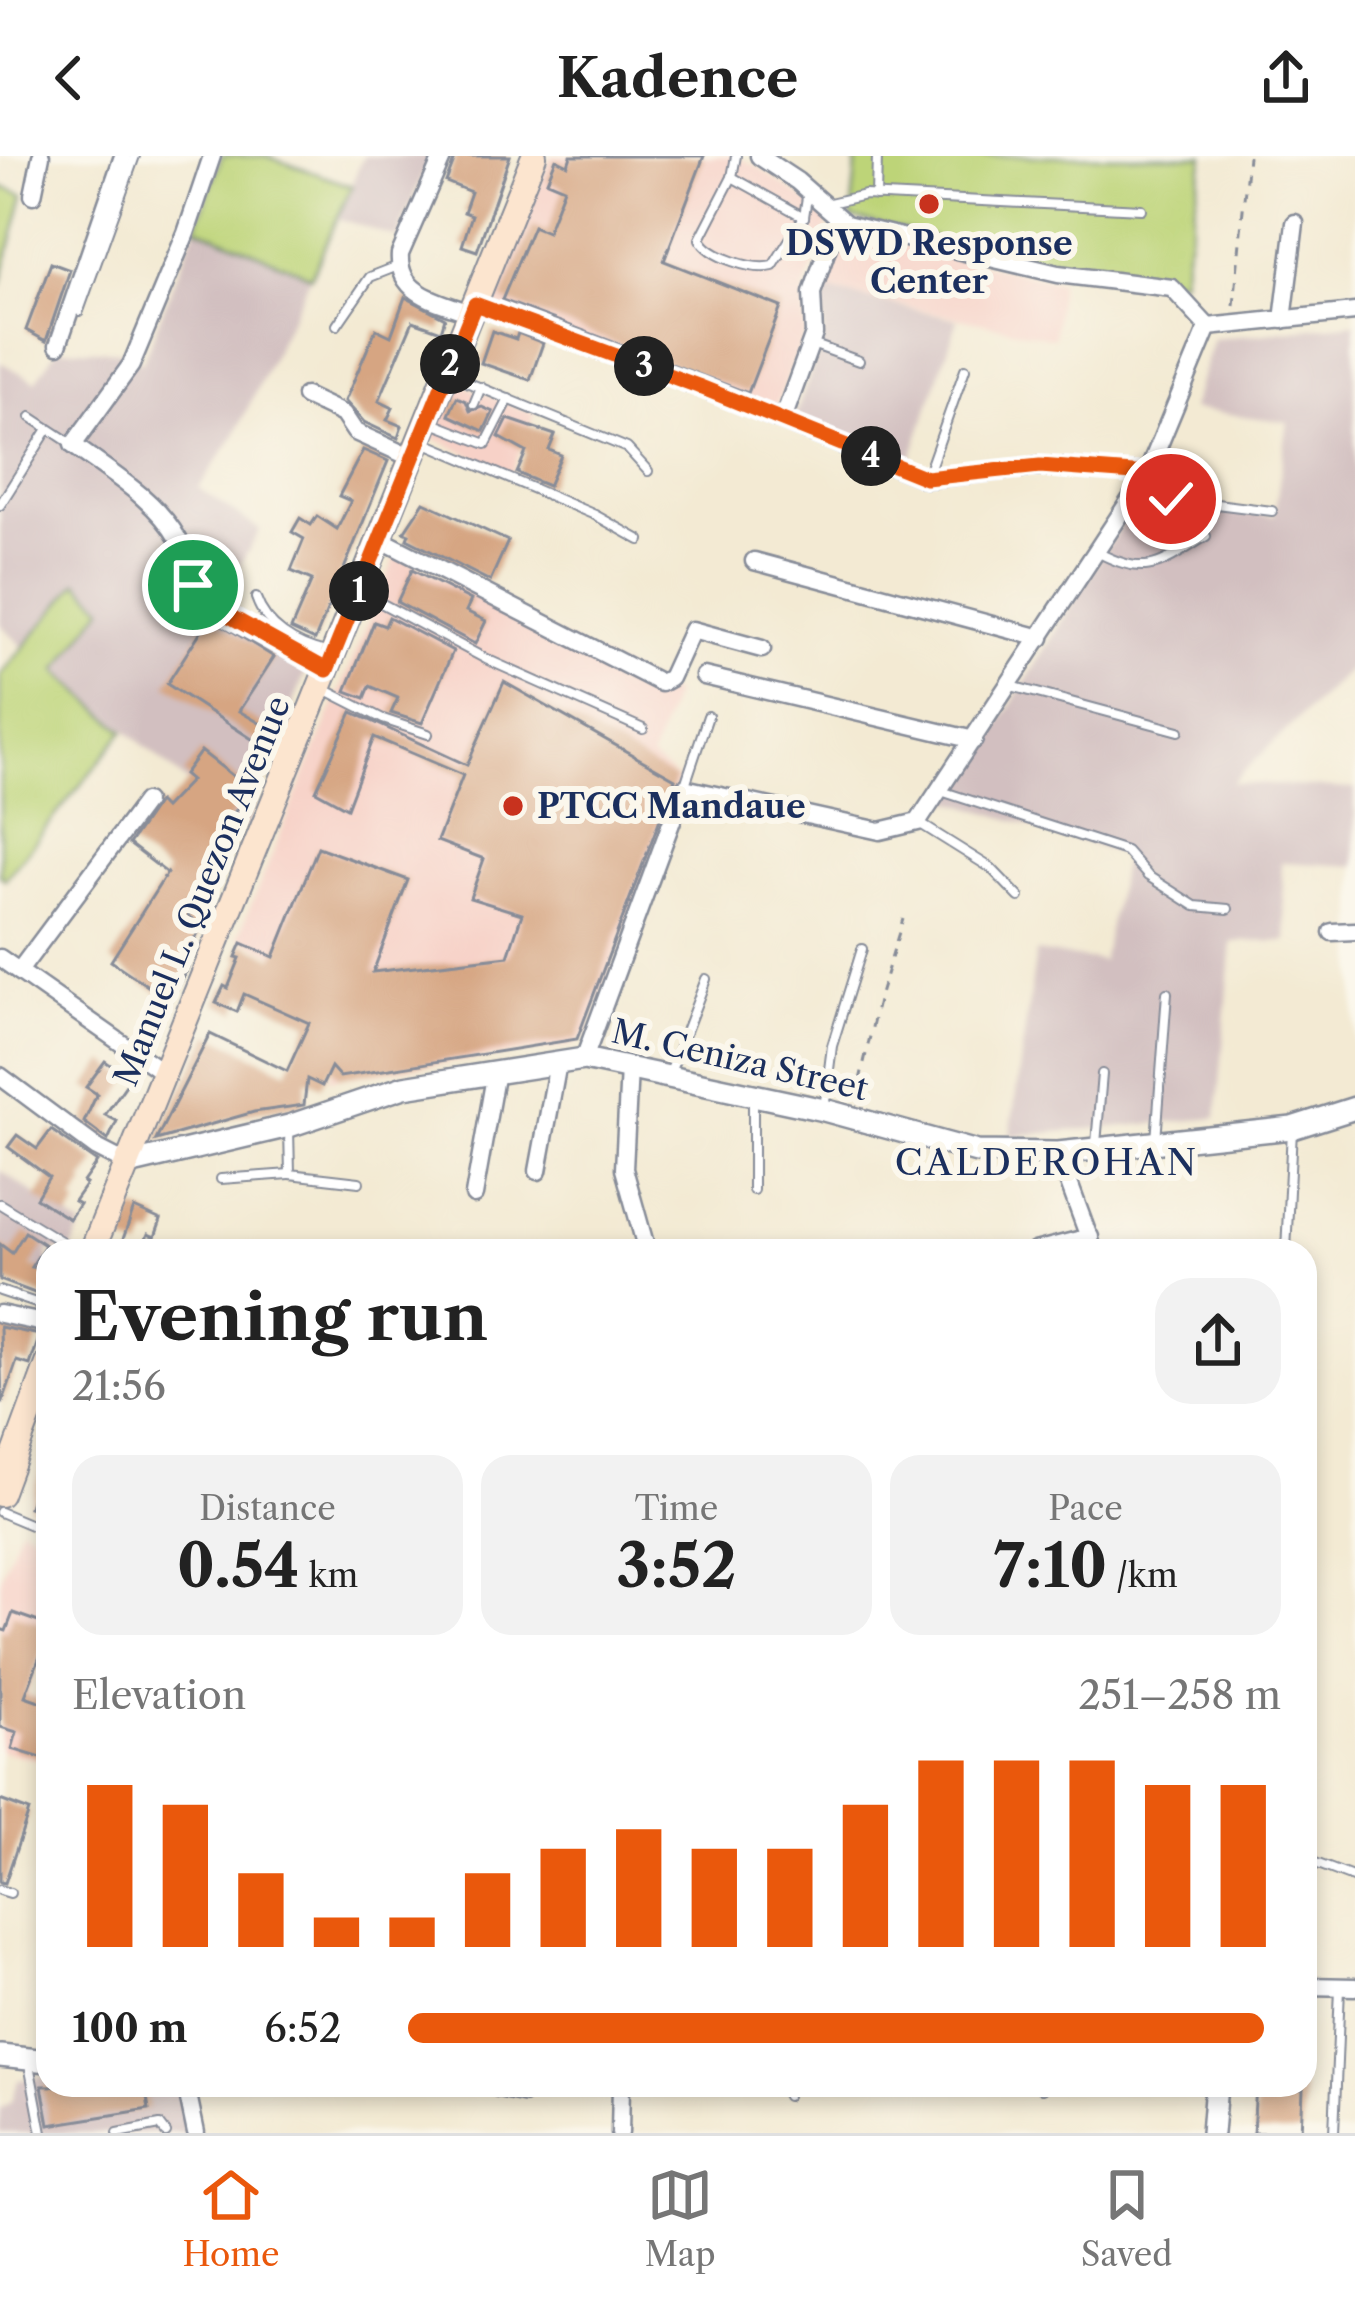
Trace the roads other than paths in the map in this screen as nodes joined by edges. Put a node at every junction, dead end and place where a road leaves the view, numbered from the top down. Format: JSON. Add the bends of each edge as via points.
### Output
{"nodes":[{"id":1,"x":40,"y":156,"type":"edge"},
{"id":2,"x":123,"y":156,"type":"edge"},
{"id":3,"x":135,"y":156,"type":"edge"},
{"id":4,"x":212,"y":156,"type":"edge"},
{"id":5,"x":442,"y":156,"type":"edge"},
{"id":6,"x":534,"y":156,"type":"edge"},
{"id":7,"x":736,"y":156,"type":"edge"},
{"id":8,"x":759,"y":156,"type":"edge"},
{"id":9,"x":877,"y":156,"type":"edge"},
{"id":10,"x":732,"y":177,"type":"junction"},
{"id":11,"x":808,"y":190,"type":"junction"},
{"id":12,"x":33,"y":195,"type":"dead end"},
{"id":13,"x":876,"y":196,"type":"junction"},
{"id":14,"x":823,"y":204,"type":"junction"},
{"id":15,"x":1141,"y":209,"type":"dead end"},
{"id":16,"x":804,"y":217,"type":"junction"},
{"id":17,"x":838,"y":218,"type":"junction"},
{"id":18,"x":1294,"y":223,"type":"dead end"},
{"id":19,"x":399,"y":266,"type":"junction"},
{"id":20,"x":473,"y":308,"type":"junction"},
{"id":21,"x":79,"y":311,"type":"dead end"},
{"id":22,"x":1355,"y":312,"type":"edge"},
{"id":23,"x":1283,"y":320,"type":"junction"},
{"id":24,"x":337,"y":325,"type":"dead end"},
{"id":25,"x":1208,"y":327,"type":"junction"},
{"id":26,"x":810,"y":343,"type":"junction"},
{"id":27,"x":58,"y":345,"type":"dead end"},
{"id":28,"x":859,"y":361,"type":"dead end"},
{"id":29,"x":965,"y":369,"type":"dead end"},
{"id":30,"x":446,"y":374,"type":"junction"},
{"id":31,"x":481,"y":387,"type":"junction"},
{"id":32,"x":305,"y":396,"type":"dead end"},
{"id":33,"x":509,"y":400,"type":"junction"},
{"id":34,"x":474,"y":404,"type":"dead end"},
{"id":35,"x":32,"y":417,"type":"dead end"},
{"id":36,"x":783,"y":419,"type":"junction"},
{"id":37,"x":466,"y":423,"type":"dead end"},
{"id":38,"x":48,"y":429,"type":"junction"},
{"id":39,"x":460,"y":436,"type":"junction"},
{"id":40,"x":420,"y":440,"type":"junction"},
{"id":41,"x":73,"y":445,"type":"junction"},
{"id":42,"x":648,"y":471,"type":"dead end"},
{"id":43,"x":1147,"y":474,"type":"junction"},
{"id":44,"x":926,"y":478,"type":"junction"},
{"id":45,"x":1135,"y":494,"type":"junction"},
{"id":46,"x":0,"y":505,"type":"edge"},
{"id":47,"x":1272,"y":512,"type":"dead end"},
{"id":48,"x":1206,"y":536,"type":"dead end"},
{"id":49,"x":380,"y":539,"type":"junction"},
{"id":50,"x":640,"y":541,"type":"dead end"},
{"id":51,"x":1097,"y":552,"type":"junction"},
{"id":52,"x":754,"y":561,"type":"dead end"},
{"id":53,"x":358,"y":592,"type":"junction"},
{"id":54,"x":256,"y":598,"type":"dead end"},
{"id":55,"x":1040,"y":638,"type":"junction"},
{"id":56,"x":762,"y":649,"type":"dead end"},
{"id":57,"x":326,"y":670,"type":"junction"},
{"id":58,"x":704,"y":676,"type":"dead end"},
{"id":59,"x":1010,"y":685,"type":"junction"},
{"id":60,"x":708,"y":716,"type":"dead end"},
{"id":61,"x":643,"y":729,"type":"dead end"},
{"id":62,"x":1179,"y":731,"type":"dead end"},
{"id":63,"x":428,"y":734,"type":"dead end"},
{"id":64,"x":974,"y":740,"type":"junction"},
{"id":65,"x":684,"y":788,"type":"junction"},
{"id":66,"x":940,"y":790,"type":"junction"},
{"id":67,"x":145,"y":802,"type":"dead end"},
{"id":68,"x":918,"y":822,"type":"junction"},
{"id":69,"x":1019,"y":897,"type":"dead end"},
{"id":70,"x":1228,"y":908,"type":"dead end"},
{"id":71,"x":1332,"y":932,"type":"dead end"},
{"id":72,"x":1355,"y":932,"type":"edge"},
{"id":73,"x":862,"y":949,"type":"dead end"},
{"id":74,"x":0,"y":958,"type":"edge"},
{"id":75,"x":19,"y":971,"type":"junction"},
{"id":76,"x":706,"y":980,"type":"dead end"},
{"id":77,"x":1167,"y":993,"type":"dead end"},
{"id":78,"x":584,"y":1058,"type":"junction"},
{"id":79,"x":558,"y":1063,"type":"junction"},
{"id":80,"x":629,"y":1068,"type":"junction"},
{"id":81,"x":496,"y":1071,"type":"junction"},
{"id":82,"x":164,"y":1072,"type":"junction"},
{"id":83,"x":1102,"y":1074,"type":"dead end"},
{"id":84,"x":0,"y":1076,"type":"edge"},
{"id":85,"x":669,"y":1076,"type":"junction"},
{"id":86,"x":753,"y":1095,"type":"junction"},
{"id":87,"x":1355,"y":1108,"type":"edge"},
{"id":88,"x":824,"y":1110,"type":"junction"},
{"id":89,"x":289,"y":1126,"type":"junction"},
{"id":90,"x":1292,"y":1128,"type":"junction"},
{"id":91,"x":1156,"y":1142,"type":"junction"},
{"id":92,"x":1096,"y":1148,"type":"junction"},
{"id":93,"x":1058,"y":1153,"type":"junction"},
{"id":94,"x":128,"y":1164,"type":"junction"},
{"id":95,"x":538,"y":1171,"type":"dead end"},
{"id":96,"x":290,"y":1174,"type":"junction"},
{"id":97,"x":221,"y":1179,"type":"dead end"},
{"id":98,"x":359,"y":1182,"type":"dead end"},
{"id":99,"x":753,"y":1190,"type":"dead end"},
{"id":100,"x":474,"y":1196,"type":"dead end"},
{"id":101,"x":0,"y":1204,"type":"edge"},
{"id":102,"x":57,"y":1239,"type":"edge"},
{"id":103,"x":97,"y":1239,"type":"edge"},
{"id":104,"x":644,"y":1239,"type":"edge"},
{"id":105,"x":1090,"y":1239,"type":"edge"},
{"id":106,"x":1287,"y":1239,"type":"edge"},
{"id":107,"x":0,"y":1291,"type":"edge"},
{"id":108,"x":36,"y":1302,"type":"edge"},
{"id":109,"x":0,"y":1314,"type":"edge"},
{"id":110,"x":36,"y":1322,"type":"edge"},
{"id":111,"x":36,"y":1396,"type":"edge"},
{"id":112,"x":0,"y":1491,"type":"edge"},
{"id":113,"x":0,"y":1512,"type":"edge"},
{"id":114,"x":36,"y":1527,"type":"edge"},
{"id":115,"x":1317,"y":1864,"type":"edge"},
{"id":116,"x":1355,"y":1878,"type":"edge"},
{"id":117,"x":1317,"y":1986,"type":"edge"},
{"id":118,"x":1347,"y":1987,"type":"edge"},
{"id":119,"x":0,"y":2056,"type":"edge"},
{"id":120,"x":36,"y":2061,"type":"edge"},
{"id":121,"x":40,"y":2097,"type":"edge"},
{"id":122,"x":188,"y":2097,"type":"edge"},
{"id":123,"x":520,"y":2097,"type":"edge"},
{"id":124,"x":621,"y":2097,"type":"edge"},
{"id":125,"x":1215,"y":2097,"type":"edge"},
{"id":126,"x":525,"y":2098,"type":"dead end"},
{"id":127,"x":42,"y":2133,"type":"edge"},
{"id":128,"x":118,"y":2133,"type":"edge"},
{"id":129,"x":166,"y":2133,"type":"edge"},
{"id":130,"x":196,"y":2133,"type":"edge"},
{"id":131,"x":620,"y":2133,"type":"edge"},
{"id":132,"x":1212,"y":2133,"type":"edge"},
{"id":133,"x":1334,"y":2133,"type":"edge"}],
"edges":[{"from":1,"to":12,"type":"street"},
{"from":2,"to":27,"type":"street"},
{"from":3,"to":21,"type":"lane"},
{"from":4,"to":41,"type":"street","via":[[131,364]]},
{"from":5,"to":19,"type":"street"},
{"from":6,"to":20,"type":"main road","name":"Manuel L. Quezon Avenue"},
{"from":7,"to":10,"type":"lane"},
{"from":8,"to":11,"type":"street"},
{"from":9,"to":13,"type":"lane"},
{"from":10,"to":16,"type":"lane"},
{"from":10,"to":16,"type":"lane","via":[[700,239],[708,250],[773,266]]},
{"from":11,"to":14,"type":"street"},
{"from":11,"to":16,"type":"lane"},
{"from":13,"to":14,"type":"lane"},
{"from":13,"to":15,"type":"lane"},
{"from":14,"to":17,"type":"street"},
{"from":17,"to":25,"type":"street","via":[[1037,269],[1172,288]]},
{"from":17,"to":26,"type":"street","via":[[812,293]]},
{"from":18,"to":23,"type":"street"},
{"from":19,"to":20,"type":"street","via":[[412,289]]},
{"from":19,"to":24,"type":"lane","via":[[370,277]]},
{"from":20,"to":30,"type":"main road","name":"Manuel L. Quezon Avenue"},
{"from":20,"to":36,"type":"street"},
{"from":22,"to":23,"type":"street"},
{"from":23,"to":25,"type":"street"},
{"from":25,"to":43,"type":"street"},
{"from":26,"to":28,"type":"lane"},
{"from":26,"to":36,"type":"street"},
{"from":29,"to":44,"type":"lane"},
{"from":30,"to":31,"type":"lane"},
{"from":30,"to":40,"type":"main road","name":"Manuel L. Quezon Avenue"},
{"from":31,"to":33,"type":"lane"},
{"from":31,"to":34,"type":"lane"},
{"from":32,"to":40,"type":"street","via":[[343,414],[355,432]]},
{"from":33,"to":39,"type":"lane","via":[[486,444]]},
{"from":33,"to":42,"type":"lane","via":[[627,448]]},
{"from":35,"to":38,"type":"lane"},
{"from":36,"to":44,"type":"street"},
{"from":37,"to":39,"type":"lane"},
{"from":38,"to":41,"type":"lane"},
{"from":38,"to":46,"type":"lane"},
{"from":39,"to":40,"type":"lane"},
{"from":40,"to":49,"type":"main road","name":"Manuel L. Quezon Avenue"},
{"from":40,"to":50,"type":"lane"},
{"from":41,"to":57,"type":"street","via":[[165,520],[193,585],[217,609]]},
{"from":43,"to":44,"type":"street","via":[[1040,466]]},
{"from":43,"to":45,"type":"street"},
{"from":45,"to":47,"type":"lane"},
{"from":45,"to":51,"type":"street"},
{"from":48,"to":51,"type":"lane","via":[[1143,569]]},
{"from":49,"to":53,"type":"main road","name":"Manuel L. Quezon Avenue"},
{"from":49,"to":56,"type":"street","via":[[661,683],[692,630]]},
{"from":51,"to":55,"type":"street"},
{"from":52,"to":55,"type":"street"},
{"from":53,"to":57,"type":"main road","name":"Manuel L. Quezon Avenue"},
{"from":53,"to":61,"type":"lane"},
{"from":54,"to":57,"type":"lane","via":[[264,621],[313,649]]},
{"from":55,"to":59,"type":"street"},
{"from":57,"to":63,"type":"lane","via":[[383,719]]},
{"from":57,"to":82,"type":"main road","name":"Manuel L. Quezon Avenue"},
{"from":58,"to":64,"type":"street"},
{"from":59,"to":62,"type":"lane"},
{"from":59,"to":64,"type":"street"},
{"from":60,"to":65,"type":"lane"},
{"from":64,"to":66,"type":"street"},
{"from":65,"to":68,"type":"street","via":[[880,830]]},
{"from":65,"to":78,"type":"street"},
{"from":66,"to":68,"type":"street"},
{"from":66,"to":70,"type":"lane","via":[[1126,850],[1148,876],[1195,906]]},
{"from":67,"to":75,"type":"street"},
{"from":68,"to":69,"type":"lane","via":[[991,868]]},
{"from":71,"to":72,"type":"street"},
{"from":73,"to":88,"type":"lane","via":[[832,1046]]},
{"from":74,"to":75,"type":"street"},
{"from":75,"to":82,"type":"street"},
{"from":76,"to":85,"type":"lane"},
{"from":77,"to":91,"type":"lane"},
{"from":78,"to":79,"type":"street","name":"M. Ceniza Street"},
{"from":78,"to":80,"type":"street","name":"M. Ceniza Street"},
{"from":79,"to":81,"type":"street","name":"M. Ceniza Street"},
{"from":79,"to":95,"type":"street"},
{"from":80,"to":85,"type":"street","name":"M. Ceniza Street"},
{"from":80,"to":104,"type":"street","via":[[624,1169]]},
{"from":81,"to":89,"type":"street","name":"M. Ceniza Street","via":[[404,1087]]},
{"from":81,"to":100,"type":"street"},
{"from":82,"to":94,"type":"main road","name":"Manuel L. Quezon Avenue"},
{"from":83,"to":92,"type":"lane"},
{"from":84,"to":94,"type":"street"},
{"from":85,"to":86,"type":"street","name":"M. Ceniza Street"},
{"from":86,"to":88,"type":"street","name":"M. Ceniza Street"},
{"from":86,"to":99,"type":"lane"},
{"from":87,"to":90,"type":"street","name":"M. Ceniza Street"},
{"from":88,"to":93,"type":"street","name":"M. Ceniza Street","via":[[977,1152]]},
{"from":89,"to":94,"type":"street","name":"M. Ceniza Street"},
{"from":89,"to":96,"type":"lane"},
{"from":90,"to":91,"type":"street","name":"M. Ceniza Street"},
{"from":90,"to":106,"type":"lane"},
{"from":91,"to":92,"type":"street","name":"M. Ceniza Street"},
{"from":92,"to":93,"type":"street","name":"M. Ceniza Street"},
{"from":93,"to":105,"type":"street"},
{"from":94,"to":103,"type":"main road","name":"Manuel L. Quezon Avenue"},
{"from":96,"to":97,"type":"lane"},
{"from":96,"to":98,"type":"lane"},
{"from":101,"to":102,"type":"lane"},
{"from":107,"to":108,"type":"lane"},
{"from":109,"to":110,"type":"street"},
{"from":111,"to":112,"type":"main road"},
{"from":113,"to":114,"type":"lane"},
{"from":115,"to":116,"type":"lane"},
{"from":117,"to":118,"type":"street"},
{"from":118,"to":133,"type":"lane"},
{"from":119,"to":120,"type":"street"},
{"from":121,"to":127,"type":"lane"},
{"from":122,"to":130,"type":"street"},
{"from":123,"to":126,"type":"lane"},
{"from":124,"to":131,"type":"street"},
{"from":125,"to":132,"type":"street"},
{"from":128,"to":129,"type":"lane","via":[[150,2125]]}]}
